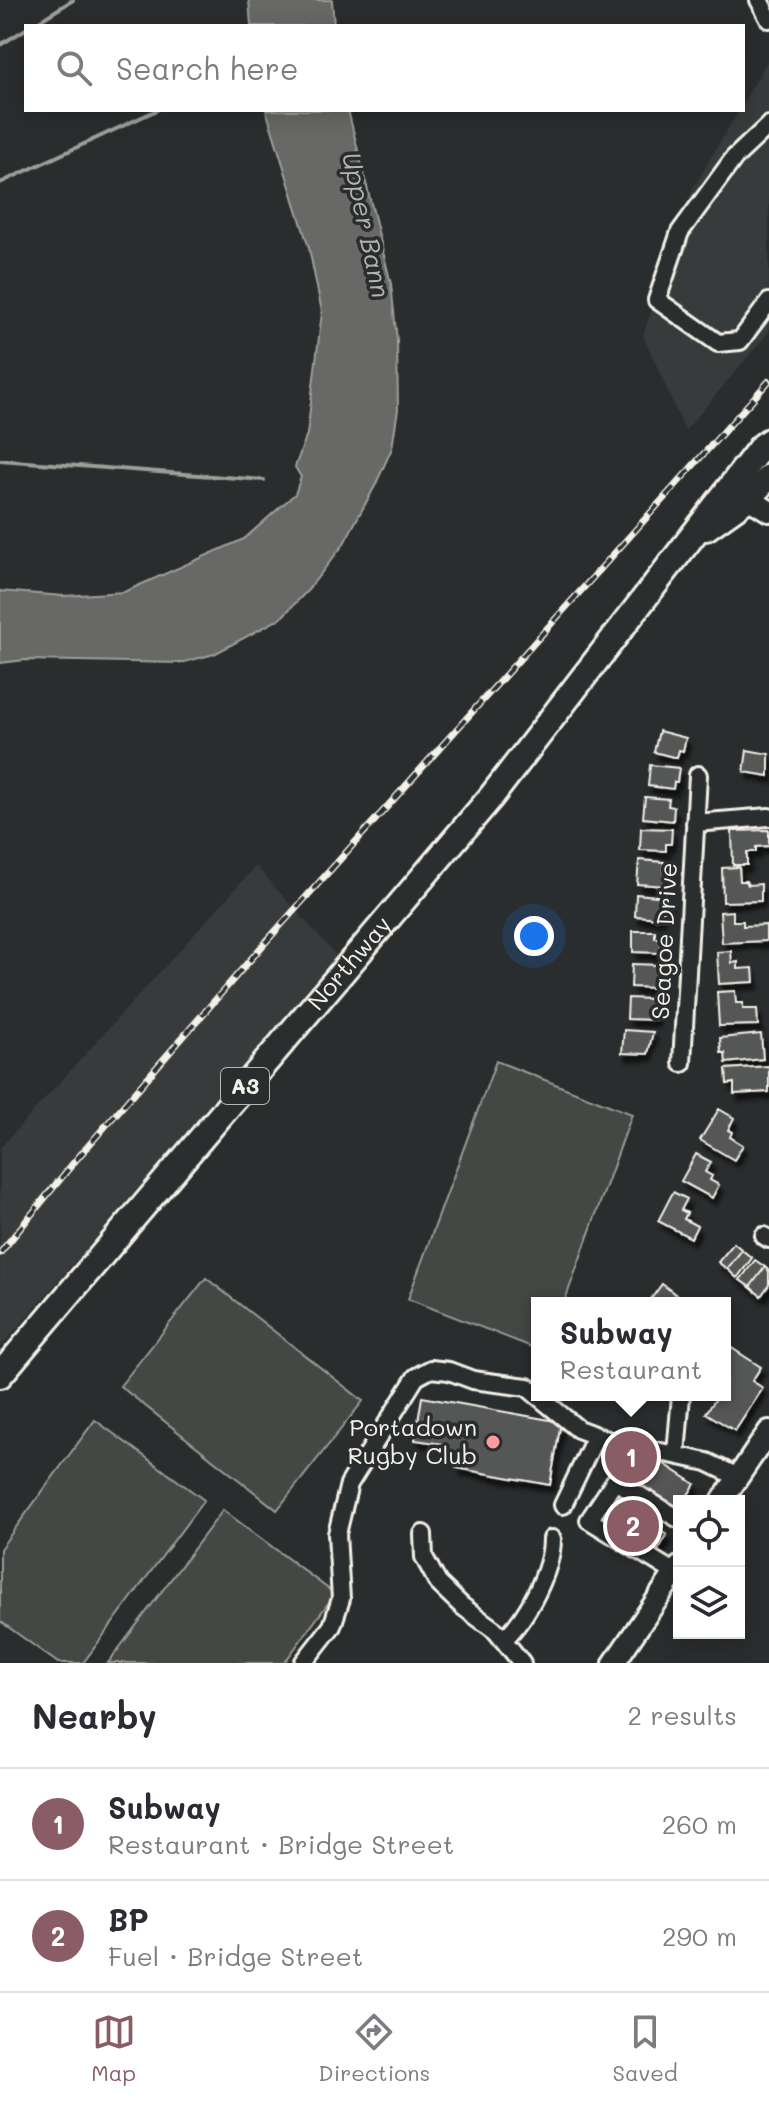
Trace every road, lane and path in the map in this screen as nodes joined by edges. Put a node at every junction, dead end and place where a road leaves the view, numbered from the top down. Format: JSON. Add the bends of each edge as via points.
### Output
{"nodes":[{"id":1,"x":759,"y":0,"type":"edge"},
{"id":2,"x":769,"y":19,"type":"edge"},
{"id":3,"x":769,"y":125,"type":"edge"},
{"id":4,"x":769,"y":302,"type":"edge"},
{"id":5,"x":769,"y":441,"type":"edge"},
{"id":6,"x":769,"y":477,"type":"edge"},
{"id":7,"x":738,"y":492,"type":"junction"},
{"id":8,"x":769,"y":511,"type":"edge"},
{"id":9,"x":698,"y":775,"type":"dead end"},
{"id":10,"x":769,"y":817,"type":"edge"},
{"id":11,"x":695,"y":823,"type":"junction"},
{"id":12,"x":682,"y":1063,"type":"dead end"},
{"id":13,"x":0,"y":1375,"type":"edge"},
{"id":14,"x":531,"y":1390,"type":"edge"},
{"id":15,"x":544,"y":1401,"type":"edge"},
{"id":16,"x":680,"y":1401,"type":"edge"},
{"id":17,"x":769,"y":1431,"type":"edge"},
{"id":18,"x":596,"y":1436,"type":"junction"},
{"id":19,"x":676,"y":1454,"type":"junction"},
{"id":20,"x":738,"y":1477,"type":"junction"},
{"id":21,"x":726,"y":1495,"type":"edge"},
{"id":22,"x":563,"y":1505,"type":"dead end"},
{"id":23,"x":673,"y":1515,"type":"edge"},
{"id":24,"x":423,"y":1534,"type":"dead end"},
{"id":25,"x":552,"y":1539,"type":"dead end"},
{"id":26,"x":673,"y":1568,"type":"edge"},
{"id":27,"x":673,"y":1576,"type":"edge"},
{"id":28,"x":504,"y":1639,"type":"junction"},
{"id":29,"x":303,"y":1663,"type":"edge"},
{"id":30,"x":522,"y":1663,"type":"edge"},
{"id":31,"x":614,"y":1663,"type":"edge"}],
"edges":[{"from":1,"to":2,"type":"street"},
{"from":3,"to":4,"type":"street","via":[[734,158],[680,232],[657,300],[718,343],[740,341]]},
{"from":5,"to":7,"type":"highway","name":"Northway","number":"A3"},
{"from":6,"to":7,"type":"highway","name":"Northway","number":"A3"},
{"from":7,"to":8,"type":"main road"},
{"from":7,"to":13,"type":"highway","name":"Northway","number":"A3","via":[[694,532],[491,797]]},
{"from":9,"to":11,"type":"street","name":"Seagoe Drive"},
{"from":10,"to":11,"type":"street"},
{"from":11,"to":12,"type":"street","name":"Seagoe Drive"},
{"from":14,"to":29,"type":"street","via":[[449,1371],[431,1369],[416,1377],[349,1484],[337,1534],[341,1599],[332,1626]]},
{"from":15,"to":18,"type":"street","via":[[578,1429]]},
{"from":16,"to":19,"type":"street"},
{"from":17,"to":20,"type":"main road"},
{"from":18,"to":19,"type":"street"},
{"from":18,"to":22,"type":"street"},
{"from":19,"to":20,"type":"street"},
{"from":20,"to":21,"type":"main road"},
{"from":23,"to":26,"type":"street","via":[[615,1481],[589,1520]]},
{"from":24,"to":28,"type":"street","via":[[424,1557],[438,1583]]},
{"from":25,"to":28,"type":"street","via":[[543,1577],[525,1615]]},
{"from":27,"to":31,"type":"main road"},
{"from":28,"to":30,"type":"street"}]}
